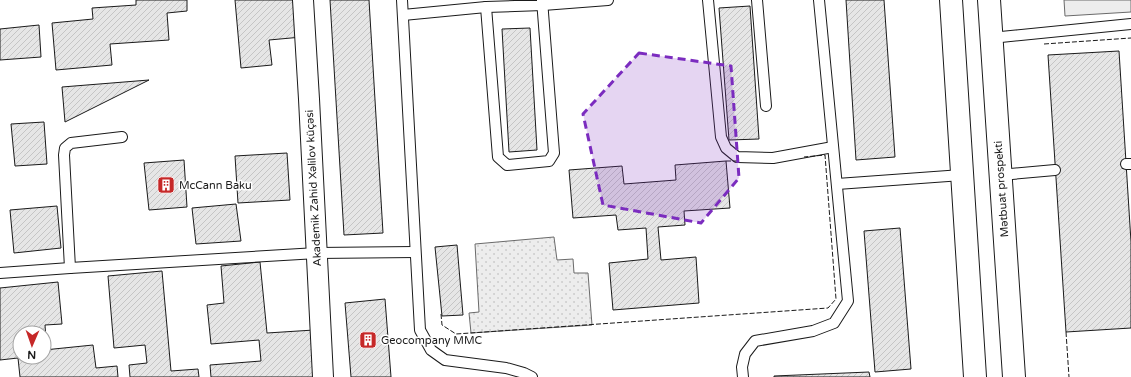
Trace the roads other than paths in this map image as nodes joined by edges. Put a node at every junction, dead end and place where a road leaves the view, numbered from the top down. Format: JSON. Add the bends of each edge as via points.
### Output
{"nodes":[{"id":1,"x":303,"y":0,"type":"edge"},
{"id":2,"x":402,"y":0,"type":"edge"},
{"id":3,"x":608,"y":0,"type":"edge"},
{"id":4,"x":708,"y":0,"type":"edge"},
{"id":5,"x":757,"y":0,"type":"edge"},
{"id":6,"x":819,"y":0,"type":"edge"},
{"id":7,"x":951,"y":0,"type":"edge"},
{"id":8,"x":989,"y":0,"type":"edge"},
{"id":9,"x":542,"y":3,"type":"edge"},
{"id":10,"x":486,"y":7,"type":"junction"},
{"id":11,"x":403,"y":15,"type":"junction"},
{"id":12,"x":1131,"y":24,"type":"edge"},
{"id":13,"x":991,"y":38,"type":"junction"},
{"id":14,"x":766,"y":106,"type":"dead end"},
{"id":15,"x":122,"y":137,"type":"dead end"},
{"id":16,"x":833,"y":147,"type":"junction"},
{"id":17,"x":1055,"y":170,"type":"dead end"},
{"id":18,"x":962,"y":175,"type":"junction"},
{"id":19,"x":1000,"y":175,"type":"junction"},
{"id":20,"x":837,"y":184,"type":"junction"},
{"id":21,"x":415,"y":252,"type":"junction"},
{"id":22,"x":316,"y":253,"type":"junction"},
{"id":23,"x":70,"y":268,"type":"junction"},
{"id":24,"x":0,"y":273,"type":"edge"},
{"id":25,"x":323,"y":377,"type":"edge"},
{"id":26,"x":532,"y":377,"type":"edge"},
{"id":27,"x":743,"y":377,"type":"edge"},
{"id":28,"x":975,"y":377,"type":"edge"},
{"id":29,"x":1014,"y":377,"type":"edge"}],
"edges":[{"from":1,"to":22,"type":"street","name":"Akademik Zahid Xəlilov küçəsi"},
{"from":2,"to":11,"type":"lane"},
{"from":3,"to":9,"type":"lane"},
{"from":4,"to":16,"type":"lane","via":[[721,136],[726,148],[737,157],[773,158]]},
{"from":5,"to":14,"type":"lane"},
{"from":6,"to":16,"type":"lane"},
{"from":7,"to":18,"type":"main road"},
{"from":8,"to":13,"type":"main road","name":"Mətbuat prospekti"},
{"from":9,"to":10,"type":"lane"},
{"from":9,"to":10,"type":"lane","via":[[554,153],[549,161],[507,165],[498,157]]},
{"from":10,"to":11,"type":"lane"},
{"from":11,"to":21,"type":"lane"},
{"from":12,"to":13,"type":"lane"},
{"from":13,"to":19,"type":"main road","name":"Mətbuat prospekti"},
{"from":15,"to":23,"type":"lane","via":[[71,143],[65,148]]},
{"from":16,"to":20,"type":"lane"},
{"from":17,"to":19,"type":"lane"},
{"from":18,"to":20,"type":"lane"},
{"from":18,"to":28,"type":"main road"},
{"from":19,"to":29,"type":"main road","name":"Mətbuat prospekti"},
{"from":20,"to":27,"type":"lane","via":[[848,301],[834,323],[813,331],[755,341],[745,354]]},
{"from":21,"to":22,"type":"lane"},
{"from":21,"to":26,"type":"lane","via":[[420,330],[431,350],[445,360],[506,368],[524,372]]},
{"from":22,"to":23,"type":"lane"},
{"from":22,"to":25,"type":"street","name":"Akademik Zahid Xəlilov küçəsi"},
{"from":23,"to":24,"type":"lane"}]}
